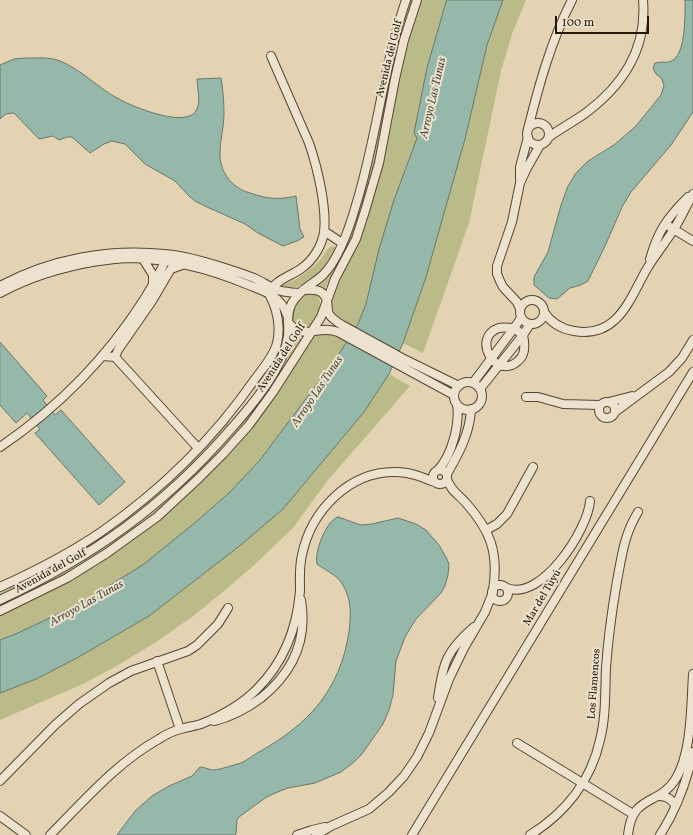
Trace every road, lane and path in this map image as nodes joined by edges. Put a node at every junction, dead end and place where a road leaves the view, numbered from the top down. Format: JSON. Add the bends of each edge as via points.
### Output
{"nodes":[{"id":1,"x":406,"y":0,"type":"edge"},
{"id":2,"x":417,"y":0,"type":"edge"},
{"id":3,"x":572,"y":0,"type":"edge"},
{"id":4,"x":643,"y":0,"type":"edge"},
{"id":5,"x":271,"y":56,"type":"dead end"},
{"id":6,"x":533,"y":109,"type":"junction"},
{"id":7,"x":542,"y":124,"type":"junction"},
{"id":8,"x":562,"y":127,"type":"junction"},
{"id":9,"x":528,"y":133,"type":"junction"},
{"id":10,"x":549,"y":137,"type":"junction"},
{"id":11,"x":540,"y":145,"type":"junction"},
{"id":12,"x":520,"y":182,"type":"junction"},
{"id":13,"x":693,"y":194,"type":"edge"},
{"id":14,"x":664,"y":224,"type":"junction"},
{"id":15,"x":674,"y":229,"type":"junction"},
{"id":16,"x":324,"y":231,"type":"junction"},
{"id":17,"x":693,"y":241,"type":"edge"},
{"id":18,"x":342,"y":243,"type":"junction"},
{"id":19,"x":166,"y":257,"type":"junction"},
{"id":20,"x":144,"y":259,"type":"junction"},
{"id":21,"x":63,"y":264,"type":"junction"},
{"id":22,"x":182,"y":264,"type":"junction"},
{"id":23,"x":648,"y":268,"type":"junction"},
{"id":24,"x":153,"y":284,"type":"junction"},
{"id":25,"x":0,"y":286,"type":"edge"},
{"id":26,"x":270,"y":290,"type":"junction"},
{"id":27,"x":301,"y":292,"type":"junction"},
{"id":28,"x":0,"y":293,"type":"edge"},
{"id":29,"x":511,"y":295,"type":"junction"},
{"id":30,"x":327,"y":301,"type":"junction"},
{"id":31,"x":527,"y":301,"type":"junction"},
{"id":32,"x":520,"y":309,"type":"junction"},
{"id":33,"x":544,"y":312,"type":"junction"},
{"id":34,"x":288,"y":318,"type":"junction"},
{"id":35,"x":521,"y":318,"type":"junction"},
{"id":36,"x":552,"y":322,"type":"junction"},
{"id":37,"x":534,"y":323,"type":"junction"},
{"id":38,"x":514,"y":328,"type":"junction"},
{"id":39,"x":312,"y":332,"type":"junction"},
{"id":40,"x":523,"y":335,"type":"junction"},
{"id":41,"x":693,"y":340,"type":"edge"},
{"id":42,"x":103,"y":356,"type":"junction"},
{"id":43,"x":115,"y":357,"type":"junction"},
{"id":44,"x":491,"y":359,"type":"junction"},
{"id":45,"x":401,"y":362,"type":"junction"},
{"id":46,"x":499,"y":364,"type":"junction"},
{"id":47,"x":693,"y":372,"type":"edge"},
{"id":48,"x":473,"y":383,"type":"junction"},
{"id":49,"x":266,"y":384,"type":"junction"},
{"id":50,"x":458,"y":386,"type":"junction"},
{"id":51,"x":480,"y":389,"type":"junction"},
{"id":52,"x":639,"y":393,"type":"junction"},
{"id":53,"x":454,"y":395,"type":"junction"},
{"id":54,"x":526,"y":398,"type":"dead end"},
{"id":55,"x":604,"y":403,"type":"junction"},
{"id":56,"x":457,"y":404,"type":"junction"},
{"id":57,"x":581,"y":405,"type":"junction"},
{"id":58,"x":471,"y":409,"type":"junction"},
{"id":59,"x":615,"y":412,"type":"junction"},
{"id":60,"x":601,"y":416,"type":"junction"},
{"id":61,"x":221,"y":422,"type":"junction"},
{"id":62,"x":453,"y":439,"type":"junction"},
{"id":63,"x":465,"y":440,"type":"junction"},
{"id":64,"x":0,"y":447,"type":"edge"},
{"id":65,"x":198,"y":448,"type":"junction"},
{"id":66,"x":533,"y":467,"type":"dead end"},
{"id":67,"x":437,"y":471,"type":"junction"},
{"id":68,"x":417,"y":475,"type":"junction"},
{"id":69,"x":447,"y":476,"type":"junction"},
{"id":70,"x":437,"y":483,"type":"junction"},
{"id":71,"x":454,"y":492,"type":"junction"},
{"id":72,"x":590,"y":501,"type":"dead end"},
{"id":73,"x":638,"y":512,"type":"dead end"},
{"id":74,"x":486,"y":530,"type":"junction"},
{"id":75,"x":496,"y":573,"type":"junction"},
{"id":76,"x":0,"y":587,"type":"edge"},
{"id":77,"x":506,"y":587,"type":"junction"},
{"id":78,"x":529,"y":588,"type":"junction"},
{"id":79,"x":493,"y":591,"type":"junction"},
{"id":80,"x":0,"y":600,"type":"edge"},
{"id":81,"x":505,"y":600,"type":"junction"},
{"id":82,"x":228,"y":608,"type":"dead end"},
{"id":83,"x":0,"y":611,"type":"edge"},
{"id":84,"x":485,"y":612,"type":"junction"},
{"id":85,"x":298,"y":629,"type":"junction"},
{"id":86,"x":157,"y":661,"type":"junction"},
{"id":87,"x":693,"y":674,"type":"edge"},
{"id":88,"x":251,"y":700,"type":"junction"},
{"id":89,"x":180,"y":729,"type":"junction"},
{"id":90,"x":691,"y":731,"type":"edge"},
{"id":91,"x":517,"y":743,"type":"dead end"},
{"id":92,"x":693,"y":752,"type":"edge"},
{"id":93,"x":0,"y":781,"type":"edge"},
{"id":94,"x":583,"y":782,"type":"junction"},
{"id":95,"x":659,"y":796,"type":"junction"},
{"id":96,"x":675,"y":805,"type":"junction"},
{"id":97,"x":633,"y":814,"type":"junction"},
{"id":98,"x":0,"y":816,"type":"edge"},
{"id":99,"x":331,"y":826,"type":"junction"},
{"id":100,"x":26,"y":835,"type":"edge"},
{"id":101,"x":50,"y":835,"type":"edge"},
{"id":102,"x":297,"y":835,"type":"edge"},
{"id":103,"x":316,"y":835,"type":"edge"},
{"id":104,"x":412,"y":835,"type":"edge"},
{"id":105,"x":530,"y":835,"type":"edge"},
{"id":106,"x":628,"y":835,"type":"edge"},
{"id":107,"x":660,"y":835,"type":"edge"}],
"edges":[{"from":1,"to":18,"type":"street","name":"Avenida del Golf","via":[[385,77],[365,175],[356,208]]},
{"from":2,"to":30,"type":"street","name":"Avenida del Golf","via":[[404,40],[379,163],[367,204],[356,239],[335,279]]},
{"from":3,"to":6,"type":"street","via":[[554,38]]},
{"from":4,"to":8,"type":"street","via":[[642,34],[623,76],[612,91]]},
{"from":5,"to":16,"type":"street","via":[[314,156],[324,212]]},
{"from":6,"to":7,"type":"street"},
{"from":6,"to":9,"type":"street"},
{"from":7,"to":8,"type":"street","via":[[553,128]]},
{"from":7,"to":9,"type":"street","via":[[532,124]]},
{"from":7,"to":10,"type":"street","via":[[549,131]]},
{"from":8,"to":10,"type":"street"},
{"from":9,"to":11,"type":"street","via":[[531,142]]},
{"from":9,"to":12,"type":"street","via":[[520,167]]},
{"from":10,"to":11,"type":"street"},
{"from":11,"to":12,"type":"street"},
{"from":12,"to":29,"type":"street","via":[[512,222],[497,266],[500,281]]},
{"from":13,"to":14,"type":"street"},
{"from":13,"to":15,"type":"street"},
{"from":14,"to":15,"type":"street"},
{"from":14,"to":23,"type":"street"},
{"from":15,"to":17,"type":"street"},
{"from":15,"to":23,"type":"street"},
{"from":16,"to":18,"type":"street"},
{"from":16,"to":26,"type":"street","via":[[314,256],[303,267],[279,280]]},
{"from":18,"to":27,"type":"street","name":"Avenida del Golf","via":[[323,274]]},
{"from":19,"to":20,"type":"street"},
{"from":19,"to":21,"type":"street","via":[[145,252],[112,254]]},
{"from":19,"to":22,"type":"street"},
{"from":19,"to":24,"type":"street"},
{"from":19,"to":26,"type":"street","via":[[190,258],[231,270],[253,278]]},
{"from":20,"to":21,"type":"street"},
{"from":20,"to":24,"type":"street","via":[[153,275]]},
{"from":21,"to":25,"type":"street","via":[[36,269]]},
{"from":21,"to":28,"type":"street"},
{"from":22,"to":26,"type":"street"},
{"from":22,"to":43,"type":"street","via":[[169,272]]},
{"from":23,"to":36,"type":"street","via":[[624,311],[611,324],[592,332],[580,332],[568,330]]},
{"from":24,"to":42,"type":"street"},
{"from":26,"to":27,"type":"street"},
{"from":26,"to":34,"type":"street","via":[[280,300]]},
{"from":26,"to":61,"type":"street","via":[[278,318],[276,349],[240,401]]},
{"from":27,"to":30,"type":"street","via":[[319,290]]},
{"from":27,"to":34,"type":"street","name":"Avenida del Golf","via":[[292,302]]},
{"from":29,"to":31,"type":"street"},
{"from":29,"to":32,"type":"street"},
{"from":30,"to":39,"type":"street","name":"Avenida del Golf"},
{"from":30,"to":45,"type":"street","via":[[332,319]]},
{"from":31,"to":32,"type":"street"},
{"from":31,"to":33,"type":"street","via":[[538,302]]},
{"from":32,"to":35,"type":"street"},
{"from":33,"to":36,"type":"street"},
{"from":33,"to":37,"type":"street"},
{"from":34,"to":39,"type":"street","via":[[292,328],[298,332]]},
{"from":34,"to":49,"type":"street","name":"Avenida del Golf","via":[[288,336],[284,352]]},
{"from":35,"to":37,"type":"street","via":[[527,323]]},
{"from":35,"to":38,"type":"street"},
{"from":36,"to":37,"type":"street"},
{"from":37,"to":40,"type":"street"},
{"from":38,"to":40,"type":"street"},
{"from":38,"to":44,"type":"street"},
{"from":38,"to":44,"type":"street","via":[[500,328],[488,336],[486,344]]},
{"from":39,"to":45,"type":"street","via":[[331,330]]},
{"from":39,"to":83,"type":"street","name":"Avenida del Golf","via":[[249,425],[178,498],[107,553],[67,578]]},
{"from":40,"to":46,"type":"street"},
{"from":40,"to":46,"type":"street","via":[[525,347],[519,360],[506,366]]},
{"from":41,"to":52,"type":"street","via":[[675,366]]},
{"from":42,"to":43,"type":"street"},
{"from":42,"to":64,"type":"street","via":[[41,416]]},
{"from":43,"to":65,"type":"street"},
{"from":44,"to":46,"type":"street"},
{"from":44,"to":48,"type":"street"},
{"from":45,"to":50,"type":"street"},
{"from":45,"to":53,"type":"street"},
{"from":46,"to":51,"type":"street"},
{"from":47,"to":104,"type":"street","name":"Mar del Tuyú"},
{"from":48,"to":50,"type":"street","via":[[465,382]]},
{"from":48,"to":51,"type":"street"},
{"from":49,"to":61,"type":"street","via":[[239,412]]},
{"from":49,"to":80,"type":"street","name":"Avenida del Golf","via":[[255,401],[215,447],[151,509],[62,569]]},
{"from":50,"to":53,"type":"street"},
{"from":51,"to":58,"type":"street","via":[[482,398],[477,406]]},
{"from":52,"to":55,"type":"street"},
{"from":52,"to":59,"type":"street"},
{"from":53,"to":56,"type":"street"},
{"from":54,"to":57,"type":"street","via":[[538,397],[559,403]]},
{"from":55,"to":57,"type":"street"},
{"from":55,"to":59,"type":"street","via":[[613,404]]},
{"from":55,"to":60,"type":"street","via":[[598,409]]},
{"from":56,"to":58,"type":"street","via":[[464,409]]},
{"from":56,"to":62,"type":"street"},
{"from":57,"to":60,"type":"street"},
{"from":58,"to":63,"type":"street"},
{"from":59,"to":60,"type":"street","via":[[608,418]]},
{"from":61,"to":65,"type":"street"},
{"from":62,"to":63,"type":"street"},
{"from":62,"to":67,"type":"street","via":[[444,464]]},
{"from":63,"to":69,"type":"street"},
{"from":65,"to":76,"type":"street","via":[[143,500],[101,531],[50,563]]},
{"from":66,"to":74,"type":"street","via":[[507,514],[498,524]]},
{"from":67,"to":68,"type":"street"},
{"from":67,"to":69,"type":"street","via":[[443,471]]},
{"from":67,"to":70,"type":"street","via":[[433,475]]},
{"from":68,"to":70,"type":"street"},
{"from":68,"to":85,"type":"street","via":[[396,472],[362,478],[340,491],[323,509],[310,531],[302,554],[299,573],[303,613]]},
{"from":69,"to":70,"type":"street","via":[[445,483]]},
{"from":69,"to":71,"type":"street"},
{"from":70,"to":71,"type":"street"},
{"from":71,"to":74,"type":"street"},
{"from":72,"to":78,"type":"street","via":[[588,516],[561,560],[545,577]]},
{"from":73,"to":94,"type":"street","name":"Los Flamencos","via":[[628,529],[622,550],[609,634],[601,739]]},
{"from":74,"to":75,"type":"street","via":[[491,541]]},
{"from":75,"to":77,"type":"street"},
{"from":75,"to":79,"type":"street"},
{"from":77,"to":78,"type":"street","via":[[516,590]]},
{"from":77,"to":79,"type":"street","via":[[500,585]]},
{"from":77,"to":81,"type":"street","via":[[508,593]]},
{"from":78,"to":81,"type":"street"},
{"from":79,"to":81,"type":"street","via":[[495,600]]},
{"from":79,"to":84,"type":"street"},
{"from":81,"to":84,"type":"street"},
{"from":82,"to":86,"type":"street","via":[[218,624],[197,646]]},
{"from":84,"to":99,"type":"street","via":[[479,623],[461,638],[460,646],[448,655],[445,678],[429,733],[404,776],[369,809]]},
{"from":85,"to":88,"type":"street","via":[[274,669]]},
{"from":85,"to":88,"type":"street","via":[[301,640],[285,675],[272,689]]},
{"from":86,"to":89,"type":"street"},
{"from":86,"to":93,"type":"street","via":[[131,671],[79,704]]},
{"from":87,"to":90,"type":"street"},
{"from":88,"to":89,"type":"street","via":[[243,711],[225,719]]},
{"from":89,"to":101,"type":"street","via":[[134,754]]},
{"from":90,"to":95,"type":"street","via":[[682,768],[675,780]]},
{"from":91,"to":94,"type":"street"},
{"from":92,"to":96,"type":"street","via":[[686,781]]},
{"from":94,"to":97,"type":"street"},
{"from":94,"to":105,"type":"street","name":"Los Flamencos","via":[[576,794],[552,820]]},
{"from":95,"to":96,"type":"street","via":[[665,796]]},
{"from":95,"to":97,"type":"street","via":[[651,799]]},
{"from":96,"to":107,"type":"street"},
{"from":97,"to":106,"type":"street"},
{"from":98,"to":100,"type":"street"},
{"from":99,"to":102,"type":"street"},
{"from":99,"to":103,"type":"street"}]}
